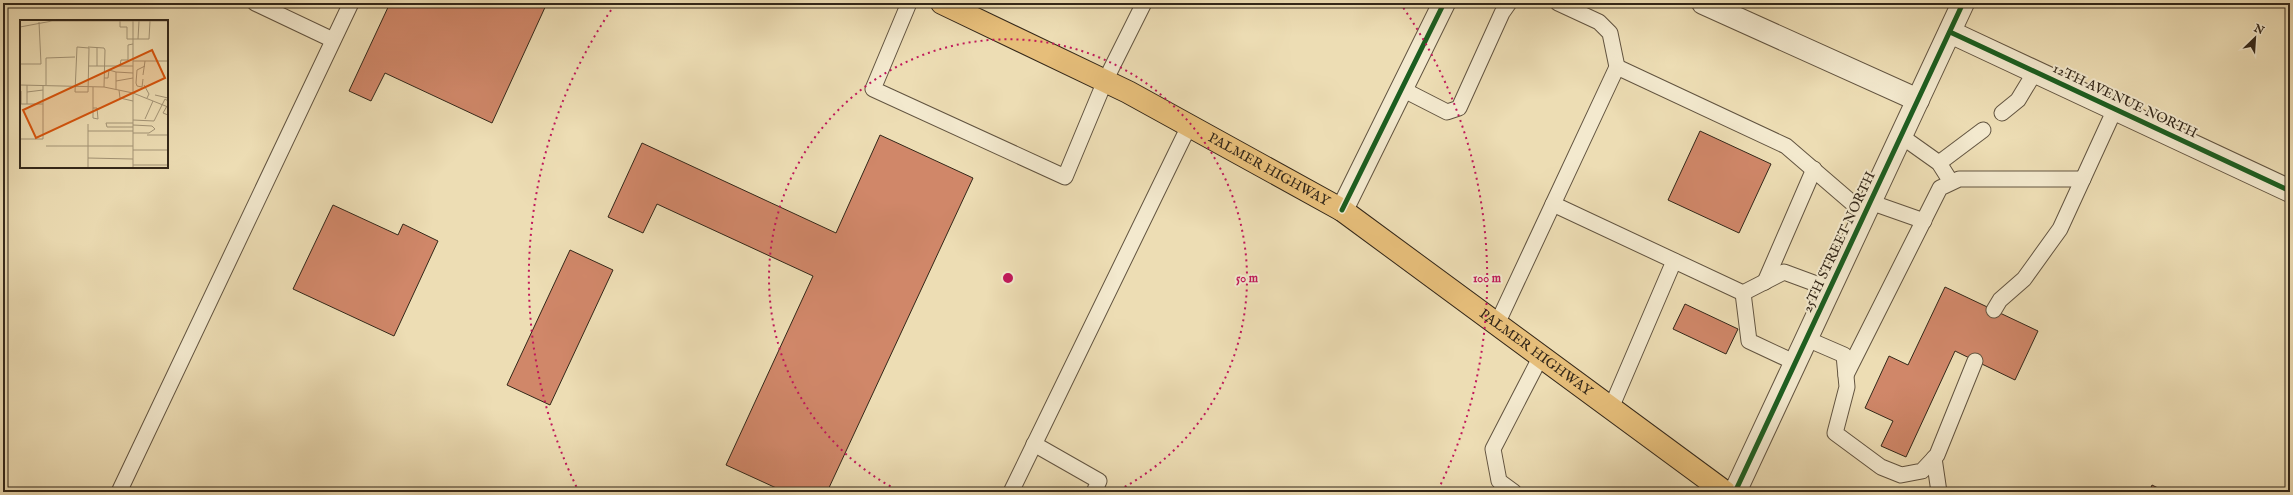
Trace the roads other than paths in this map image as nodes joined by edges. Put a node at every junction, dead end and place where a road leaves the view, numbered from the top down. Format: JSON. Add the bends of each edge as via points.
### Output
{"nodes":[{"id":1,"x":255,"y":3,"type":"edge"},
{"id":2,"x":351,"y":3,"type":"edge"},
{"id":3,"x":909,"y":3,"type":"edge"},
{"id":4,"x":942,"y":3,"type":"edge"},
{"id":5,"x":1144,"y":3,"type":"edge"},
{"id":6,"x":1444,"y":3,"type":"edge"},
{"id":7,"x":1509,"y":3,"type":"edge"},
{"id":8,"x":1558,"y":3,"type":"edge"},
{"id":9,"x":1703,"y":3,"type":"edge"},
{"id":10,"x":1964,"y":3,"type":"edge"},
{"id":11,"x":1727,"y":8,"type":"edge"},
{"id":12,"x":1950,"y":32,"type":"junction"},
{"id":13,"x":333,"y":40,"type":"junction"},
{"id":14,"x":1617,"y":67,"type":"junction"},
{"id":15,"x":2034,"y":72,"type":"junction"},
{"id":16,"x":1105,"y":81,"type":"junction"},
{"id":17,"x":1402,"y":89,"type":"junction"},
{"id":18,"x":1918,"y":100,"type":"junction"},
{"id":19,"x":2115,"y":109,"type":"junction"},
{"id":20,"x":2002,"y":113,"type":"dead end"},
{"id":21,"x":1189,"y":126,"type":"junction"},
{"id":22,"x":1983,"y":130,"type":"dead end"},
{"id":23,"x":1901,"y":136,"type":"junction"},
{"id":24,"x":1939,"y":162,"type":"junction"},
{"id":25,"x":1814,"y":170,"type":"junction"},
{"id":26,"x":2083,"y":179,"type":"junction"},
{"id":27,"x":1951,"y":182,"type":"junction"},
{"id":28,"x":2290,"y":191,"type":"edge"},
{"id":29,"x":1553,"y":204,"type":"junction"},
{"id":30,"x":1868,"y":208,"type":"junction"},
{"id":31,"x":1342,"y":210,"type":"junction"},
{"id":32,"x":1924,"y":221,"type":"junction"},
{"id":33,"x":1674,"y":260,"type":"junction"},
{"id":34,"x":1765,"y":282,"type":"junction"},
{"id":35,"x":1830,"y":290,"type":"junction"},
{"id":36,"x":1743,"y":293,"type":"junction"},
{"id":37,"x":1994,"y":310,"type":"dead end"},
{"id":38,"x":1497,"y":324,"type":"junction"},
{"id":39,"x":1807,"y":340,"type":"junction"},
{"id":40,"x":1541,"y":356,"type":"junction"},
{"id":41,"x":1975,"y":361,"type":"dead end"},
{"id":42,"x":1796,"y":363,"type":"junction"},
{"id":43,"x":1846,"y":375,"type":"junction"},
{"id":44,"x":1611,"y":408,"type":"junction"},
{"id":45,"x":1034,"y":444,"type":"junction"},
{"id":46,"x":1934,"y":458,"type":"junction"},
{"id":47,"x":119,"y":492,"type":"edge"},
{"id":48,"x":1011,"y":492,"type":"edge"},
{"id":49,"x":1094,"y":492,"type":"edge"},
{"id":50,"x":1514,"y":492,"type":"edge"},
{"id":51,"x":1725,"y":492,"type":"edge"},
{"id":52,"x":1736,"y":492,"type":"edge"},
{"id":53,"x":1939,"y":492,"type":"edge"}],
"edges":[{"from":1,"to":13,"type":"lane"},
{"from":2,"to":13,"type":"lane"},
{"from":3,"to":16,"type":"lane","via":[[873,89],[1065,178]]},
{"from":4,"to":16,"type":"main road","name":"PALMER HIGHWAY"},
{"from":5,"to":16,"type":"lane"},
{"from":6,"to":17,"type":"street"},
{"from":7,"to":17,"type":"lane","via":[[1502,13],[1459,108],[1447,112]]},
{"from":8,"to":14,"type":"lane","via":[[1600,22],[1610,32]]},
{"from":9,"to":11,"type":"street"},
{"from":10,"to":12,"type":"street","name":"25TH STREET NORTH"},
{"from":11,"to":18,"type":"street"},
{"from":12,"to":15,"type":"street","name":"12TH AVENUE NORTH"},
{"from":12,"to":18,"type":"street","name":"25TH STREET NORTH"},
{"from":13,"to":47,"type":"lane"},
{"from":14,"to":25,"type":"lane","via":[[1786,146]]},
{"from":14,"to":29,"type":"lane"},
{"from":15,"to":19,"type":"street","name":"12TH AVENUE NORTH"},
{"from":15,"to":20,"type":"lane","via":[[2018,100]]},
{"from":16,"to":21,"type":"main road","name":"PALMER HIGHWAY"},
{"from":17,"to":31,"type":"street"},
{"from":18,"to":23,"type":"street","name":"25TH STREET NORTH"},
{"from":19,"to":26,"type":"lane"},
{"from":19,"to":28,"type":"street","name":"12TH AVENUE NORTH"},
{"from":21,"to":31,"type":"main road","name":"PALMER HIGHWAY"},
{"from":21,"to":45,"type":"lane"},
{"from":22,"to":24,"type":"lane"},
{"from":23,"to":24,"type":"lane"},
{"from":23,"to":30,"type":"street","name":"25TH STREET NORTH"},
{"from":24,"to":27,"type":"lane"},
{"from":25,"to":30,"type":"lane"},
{"from":25,"to":34,"type":"lane"},
{"from":26,"to":27,"type":"lane","via":[[1959,178]]},
{"from":26,"to":37,"type":"lane","via":[[2060,229],[2024,279],[2000,300]]},
{"from":27,"to":32,"type":"lane","via":[[1940,188]]},
{"from":29,"to":33,"type":"lane"},
{"from":29,"to":38,"type":"lane"},
{"from":30,"to":32,"type":"lane"},
{"from":30,"to":35,"type":"street","name":"25TH STREET NORTH"},
{"from":31,"to":38,"type":"main road","name":"PALMER HIGHWAY"},
{"from":32,"to":43,"type":"lane"},
{"from":33,"to":36,"type":"lane"},
{"from":33,"to":44,"type":"lane"},
{"from":34,"to":35,"type":"lane","via":[[1784,272]]},
{"from":34,"to":36,"type":"lane"},
{"from":35,"to":39,"type":"street","name":"25TH STREET NORTH"},
{"from":36,"to":42,"type":"lane","via":[[1749,341]]},
{"from":38,"to":40,"type":"main road","name":"PALMER HIGHWAY"},
{"from":39,"to":42,"type":"street","name":"25TH STREET NORTH"},
{"from":39,"to":43,"type":"lane","via":[[1844,355]]},
{"from":40,"to":44,"type":"main road","name":"PALMER HIGHWAY"},
{"from":40,"to":50,"type":"lane","via":[[1493,449],[1499,481]]},
{"from":41,"to":46,"type":"lane","via":[[1947,433]]},
{"from":42,"to":52,"type":"street","name":"25TH STREET NORTH"},
{"from":43,"to":46,"type":"lane","via":[[1846,387],[1836,433],[1881,467],[1901,475],[1922,471]]},
{"from":44,"to":51,"type":"main road","name":"PALMER HIGHWAY"},
{"from":45,"to":48,"type":"lane"},
{"from":45,"to":49,"type":"lane","via":[[1099,481]]},
{"from":46,"to":53,"type":"lane"}]}
